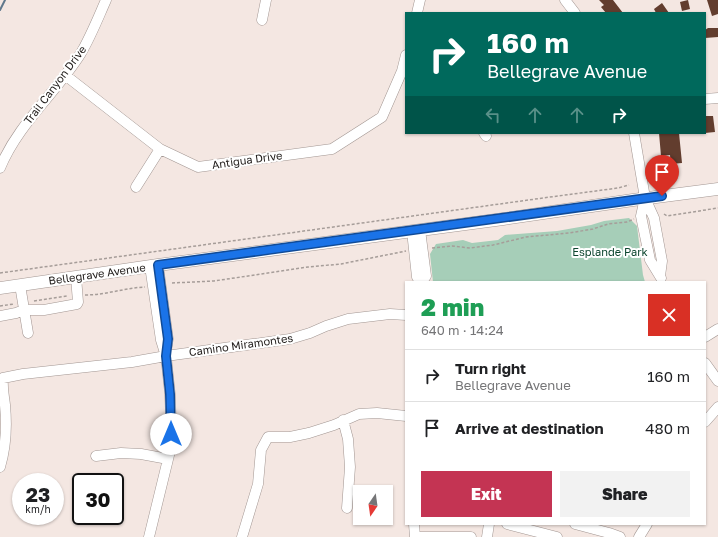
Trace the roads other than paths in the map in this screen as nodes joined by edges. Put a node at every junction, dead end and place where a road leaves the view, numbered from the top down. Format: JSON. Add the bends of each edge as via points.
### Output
{"nodes":[{"id":1,"x":106,"y":0,"type":"edge"},
{"id":2,"x":266,"y":0,"type":"edge"},
{"id":3,"x":420,"y":0,"type":"edge"},
{"id":4,"x":565,"y":0,"type":"edge"},
{"id":5,"x":417,"y":12,"type":"edge"},
{"id":6,"x":574,"y":12,"type":"edge"},
{"id":7,"x":262,"y":20,"type":"dead end"},
{"id":8,"x":404,"y":72,"type":"edge"},
{"id":9,"x":65,"y":74,"type":"junction"},
{"id":10,"x":718,"y":98,"type":"edge"},
{"id":11,"x":706,"y":99,"type":"edge"},
{"id":12,"x":634,"y":134,"type":"edge"},
{"id":13,"x":160,"y":149,"type":"junction"},
{"id":14,"x":0,"y":168,"type":"edge"},
{"id":15,"x":136,"y":187,"type":"dead end"},
{"id":16,"x":718,"y":189,"type":"edge"},
{"id":17,"x":645,"y":198,"type":"junction"},
{"id":18,"x":416,"y":230,"type":"junction"},
{"id":19,"x":154,"y":266,"type":"junction"},
{"id":20,"x":76,"y":277,"type":"junction"},
{"id":21,"x":662,"y":279,"type":"edge"},
{"id":22,"x":422,"y":281,"type":"edge"},
{"id":23,"x":20,"y":285,"type":"junction"},
{"id":24,"x":0,"y":288,"type":"edge"},
{"id":25,"x":24,"y":310,"type":"junction"},
{"id":26,"x":405,"y":315,"type":"edge"},
{"id":27,"x":0,"y":316,"type":"edge"},
{"id":28,"x":718,"y":329,"type":"edge"},
{"id":29,"x":28,"y":333,"type":"dead end"},
{"id":30,"x":706,"y":336,"type":"edge"},
{"id":31,"x":166,"y":356,"type":"junction"},
{"id":32,"x":706,"y":364,"type":"edge"},
{"id":33,"x":718,"y":381,"type":"edge"},
{"id":34,"x":718,"y":407,"type":"edge"},
{"id":35,"x":405,"y":416,"type":"edge"},
{"id":36,"x":344,"y":420,"type":"junction"},
{"id":37,"x":706,"y":421,"type":"edge"},
{"id":38,"x":96,"y":456,"type":"dead end"},
{"id":39,"x":168,"y":459,"type":"junction"},
{"id":40,"x":0,"y":467,"type":"edge"},
{"id":41,"x":347,"y":508,"type":"dead end"},
{"id":42,"x":414,"y":525,"type":"edge"},
{"id":43,"x":489,"y":525,"type":"edge"},
{"id":44,"x":511,"y":525,"type":"edge"},
{"id":45,"x":578,"y":525,"type":"edge"},
{"id":46,"x":646,"y":525,"type":"edge"},
{"id":47,"x":609,"y":535,"type":"edge"},
{"id":48,"x":149,"y":537,"type":"edge"},
{"id":49,"x":242,"y":537,"type":"edge"},
{"id":50,"x":415,"y":537,"type":"edge"},
{"id":51,"x":471,"y":537,"type":"edge"},
{"id":52,"x":487,"y":537,"type":"edge"},
{"id":53,"x":557,"y":537,"type":"edge"},
{"id":54,"x":620,"y":537,"type":"edge"},
{"id":55,"x":639,"y":537,"type":"edge"}],
"edges":[{"from":1,"to":9,"type":"street","name":"Trail Canyon Drive","via":[[93,32]]},
{"from":2,"to":7,"type":"street"},
{"from":3,"to":5,"type":"street"},
{"from":4,"to":6,"type":"street"},
{"from":8,"to":13,"type":"street","name":"Antigua Drive","via":[[382,117],[332,149],[198,167]]},
{"from":9,"to":13,"type":"street","name":"Antigua Drive"},
{"from":9,"to":14,"type":"street","name":"Trail Canyon Drive","via":[[17,135]]},
{"from":10,"to":11,"type":"street"},
{"from":12,"to":17,"type":"street"},
{"from":13,"to":15,"type":"street"},
{"from":16,"to":17,"type":"main road","name":"Bellegrave Avenue"},
{"from":17,"to":18,"type":"main road","name":"Bellegrave Avenue"},
{"from":17,"to":21,"type":"street","via":[[654,218],[662,261]]},
{"from":18,"to":19,"type":"main road","name":"Bellegrave Avenue"},
{"from":18,"to":22,"type":"street","via":[[426,276]]},
{"from":19,"to":20,"type":"main road","name":"Bellegrave Avenue"},
{"from":19,"to":31,"type":"street","via":[[161,340]]},
{"from":20,"to":23,"type":"main road","name":"Bellegrave Avenue"},
{"from":20,"to":25,"type":"street","via":[[77,304],[44,310]]},
{"from":23,"to":24,"type":"main road","name":"Bellegrave Avenue"},
{"from":23,"to":25,"type":"street"},
{"from":25,"to":27,"type":"street"},
{"from":25,"to":29,"type":"street"},
{"from":26,"to":31,"type":"street","name":"Camino Miramontes","via":[[390,314],[348,319],[290,339]]},
{"from":28,"to":30,"type":"street"},
{"from":31,"to":39,"type":"street","via":[[171,422],[171,447]]},
{"from":31,"to":40,"type":"street","name":"Camino Miramontes","via":[[3,378],[6,432]]},
{"from":32,"to":33,"type":"street"},
{"from":34,"to":37,"type":"street"},
{"from":35,"to":36,"type":"street","via":[[359,414]]},
{"from":36,"to":41,"type":"street","via":[[350,467]]},
{"from":36,"to":49,"type":"street","via":[[310,433],[290,437],[268,437],[261,450],[258,484]]},
{"from":38,"to":39,"type":"street","via":[[121,453]]},
{"from":39,"to":48,"type":"street"},
{"from":42,"to":50,"type":"street"},
{"from":43,"to":52,"type":"street"},
{"from":44,"to":53,"type":"street"},
{"from":45,"to":47,"type":"street"},
{"from":46,"to":55,"type":"street"},
{"from":47,"to":54,"type":"street"},
{"from":50,"to":51,"type":"street"}]}
